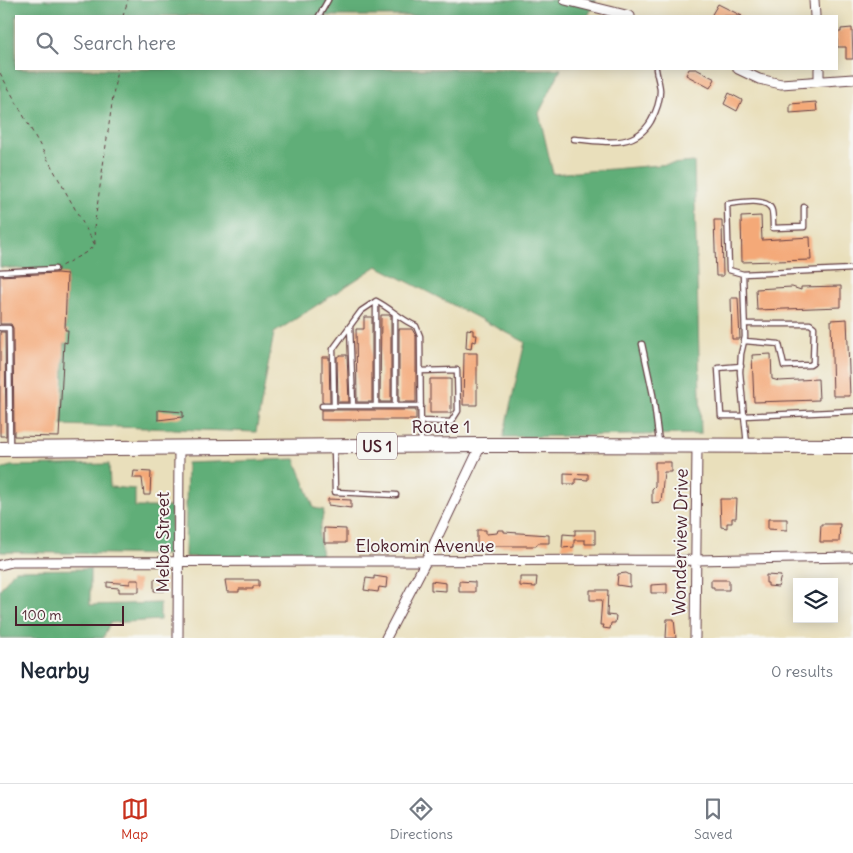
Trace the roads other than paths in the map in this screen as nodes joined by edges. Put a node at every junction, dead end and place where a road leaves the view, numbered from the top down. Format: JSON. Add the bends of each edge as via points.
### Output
{"nodes":[{"id":1,"x":328,"y":0,"type":"edge"},
{"id":2,"x":566,"y":0,"type":"edge"},
{"id":3,"x":814,"y":0,"type":"edge"},
{"id":4,"x":320,"y":15,"type":"edge"},
{"id":5,"x":626,"y":15,"type":"edge"},
{"id":6,"x":815,"y":15,"type":"edge"},
{"id":7,"x":656,"y":70,"type":"edge"},
{"id":8,"x":740,"y":70,"type":"edge"},
{"id":9,"x":819,"y":70,"type":"edge"},
{"id":10,"x":853,"y":79,"type":"edge"},
{"id":11,"x":819,"y":81,"type":"junction"},
{"id":12,"x":574,"y":139,"type":"dead end"},
{"id":13,"x":804,"y":207,"type":"dead end"},
{"id":14,"x":55,"y":269,"type":"road end"},
{"id":15,"x":852,"y":270,"type":"edge"},
{"id":16,"x":0,"y":272,"type":"edge"},
{"id":17,"x":743,"y":274,"type":"junction"},
{"id":18,"x":853,"y":277,"type":"edge"},
{"id":19,"x":376,"y":301,"type":"junction"},
{"id":20,"x":394,"y":314,"type":"junction"},
{"id":21,"x":745,"y":324,"type":"junction"},
{"id":22,"x":350,"y":326,"type":"junction"},
{"id":23,"x":0,"y":328,"type":"edge"},
{"id":24,"x":745,"y":341,"type":"junction"},
{"id":25,"x":642,"y":344,"type":"dead end"},
{"id":26,"x":740,"y":366,"type":"junction"},
{"id":27,"x":421,"y":371,"type":"junction"},
{"id":28,"x":322,"y":406,"type":"dead end"},
{"id":29,"x":334,"y":406,"type":"junction"},
{"id":30,"x":353,"y":406,"type":"junction"},
{"id":31,"x":376,"y":406,"type":"junction"},
{"id":32,"x":395,"y":406,"type":"junction"},
{"id":33,"x":421,"y":406,"type":"junction"},
{"id":34,"x":853,"y":411,"type":"edge"},
{"id":35,"x":744,"y":416,"type":"junction"},
{"id":36,"x":421,"y":422,"type":"junction"},
{"id":37,"x":421,"y":445,"type":"junction"},
{"id":38,"x":481,"y":445,"type":"junction"},
{"id":39,"x":334,"y":446,"type":"junction"},
{"id":40,"x":660,"y":446,"type":"junction"},
{"id":41,"x":853,"y":446,"type":"edge"},
{"id":42,"x":179,"y":447,"type":"junction"},
{"id":43,"x":698,"y":447,"type":"junction"},
{"id":44,"x":747,"y":447,"type":"junction"},
{"id":45,"x":5,"y":449,"type":"edge"},
{"id":46,"x":396,"y":495,"type":"dead end"},
{"id":47,"x":851,"y":557,"type":"dead end"},
{"id":48,"x":695,"y":560,"type":"junction"},
{"id":49,"x":426,"y":561,"type":"junction"},
{"id":50,"x":178,"y":562,"type":"junction"},
{"id":51,"x":0,"y":565,"type":"edge"},
{"id":52,"x":178,"y":638,"type":"edge"},
{"id":53,"x":386,"y":638,"type":"edge"},
{"id":54,"x":695,"y":638,"type":"edge"}],
"edges":[{"from":1,"to":4,"type":"lane"},
{"from":2,"to":5,"type":"street"},
{"from":3,"to":6,"type":"street"},
{"from":7,"to":12,"type":"lane","via":[[660,89],[658,103],[648,125],[639,135],[614,142]]},
{"from":8,"to":11,"type":"street","via":[[781,84]]},
{"from":9,"to":11,"type":"street"},
{"from":10,"to":11,"type":"street"},
{"from":13,"to":17,"type":"lane","via":[[804,227],[773,228],[772,210],[768,205],[761,202],[727,204],[729,270]]},
{"from":14,"to":16,"type":"lane"},
{"from":15,"to":17,"type":"lane"},
{"from":15,"to":18,"type":"lane"},
{"from":17,"to":21,"type":"lane"},
{"from":19,"to":20,"type":"lane"},
{"from":19,"to":22,"type":"lane","via":[[361,311]]},
{"from":19,"to":31,"type":"lane"},
{"from":20,"to":27,"type":"lane","via":[[416,326],[420,336]]},
{"from":20,"to":32,"type":"lane"},
{"from":21,"to":24,"type":"lane"},
{"from":21,"to":24,"type":"lane","via":[[808,322],[812,325],[813,363],[784,366],[779,344]]},
{"from":22,"to":29,"type":"lane","via":[[333,349]]},
{"from":22,"to":30,"type":"lane"},
{"from":23,"to":45,"type":"lane","via":[[9,328]]},
{"from":24,"to":26,"type":"lane"},
{"from":25,"to":40,"type":"lane"},
{"from":26,"to":35,"type":"lane"},
{"from":26,"to":35,"type":"lane","via":[[718,368],[718,381],[721,416]]},
{"from":27,"to":33,"type":"lane"},
{"from":27,"to":36,"type":"lane","via":[[457,370],[458,411],[451,422]]},
{"from":28,"to":29,"type":"lane"},
{"from":29,"to":30,"type":"lane"},
{"from":30,"to":31,"type":"lane"},
{"from":31,"to":32,"type":"lane"},
{"from":32,"to":33,"type":"lane"},
{"from":33,"to":36,"type":"lane"},
{"from":34,"to":35,"type":"lane"},
{"from":35,"to":44,"type":"lane"},
{"from":36,"to":37,"type":"lane"},
{"from":37,"to":38,"type":"main road","name":"Route 1","number":"US 1"},
{"from":37,"to":39,"type":"main road","name":"Route 1","number":"US 1"},
{"from":38,"to":40,"type":"main road","name":"Route 1","number":"US 1"},
{"from":38,"to":49,"type":"street"},
{"from":39,"to":42,"type":"main road","name":"Route 1","number":"US 1"},
{"from":39,"to":46,"type":"lane","via":[[336,492]]},
{"from":40,"to":43,"type":"main road","name":"Route 1","number":"US 1"},
{"from":41,"to":44,"type":"main road","name":"Route 1","number":"US 1"},
{"from":42,"to":45,"type":"main road","name":"Route 1","number":"US 1"},
{"from":42,"to":50,"type":"street","name":"Melba Street"},
{"from":43,"to":44,"type":"main road","name":"Route 1","number":"US 1"},
{"from":43,"to":48,"type":"street","name":"Wonderview Drive"},
{"from":47,"to":48,"type":"street","name":"Elokomin Avenue"},
{"from":48,"to":49,"type":"street","name":"Elokomin Avenue"},
{"from":48,"to":54,"type":"street","name":"Wonderview Drive"},
{"from":49,"to":50,"type":"street","name":"Elokomin Avenue"},
{"from":49,"to":53,"type":"street"},
{"from":50,"to":51,"type":"street","name":"Elokomin Avenue","via":[[12,562]]},
{"from":50,"to":52,"type":"street","name":"Melba Street"}]}
